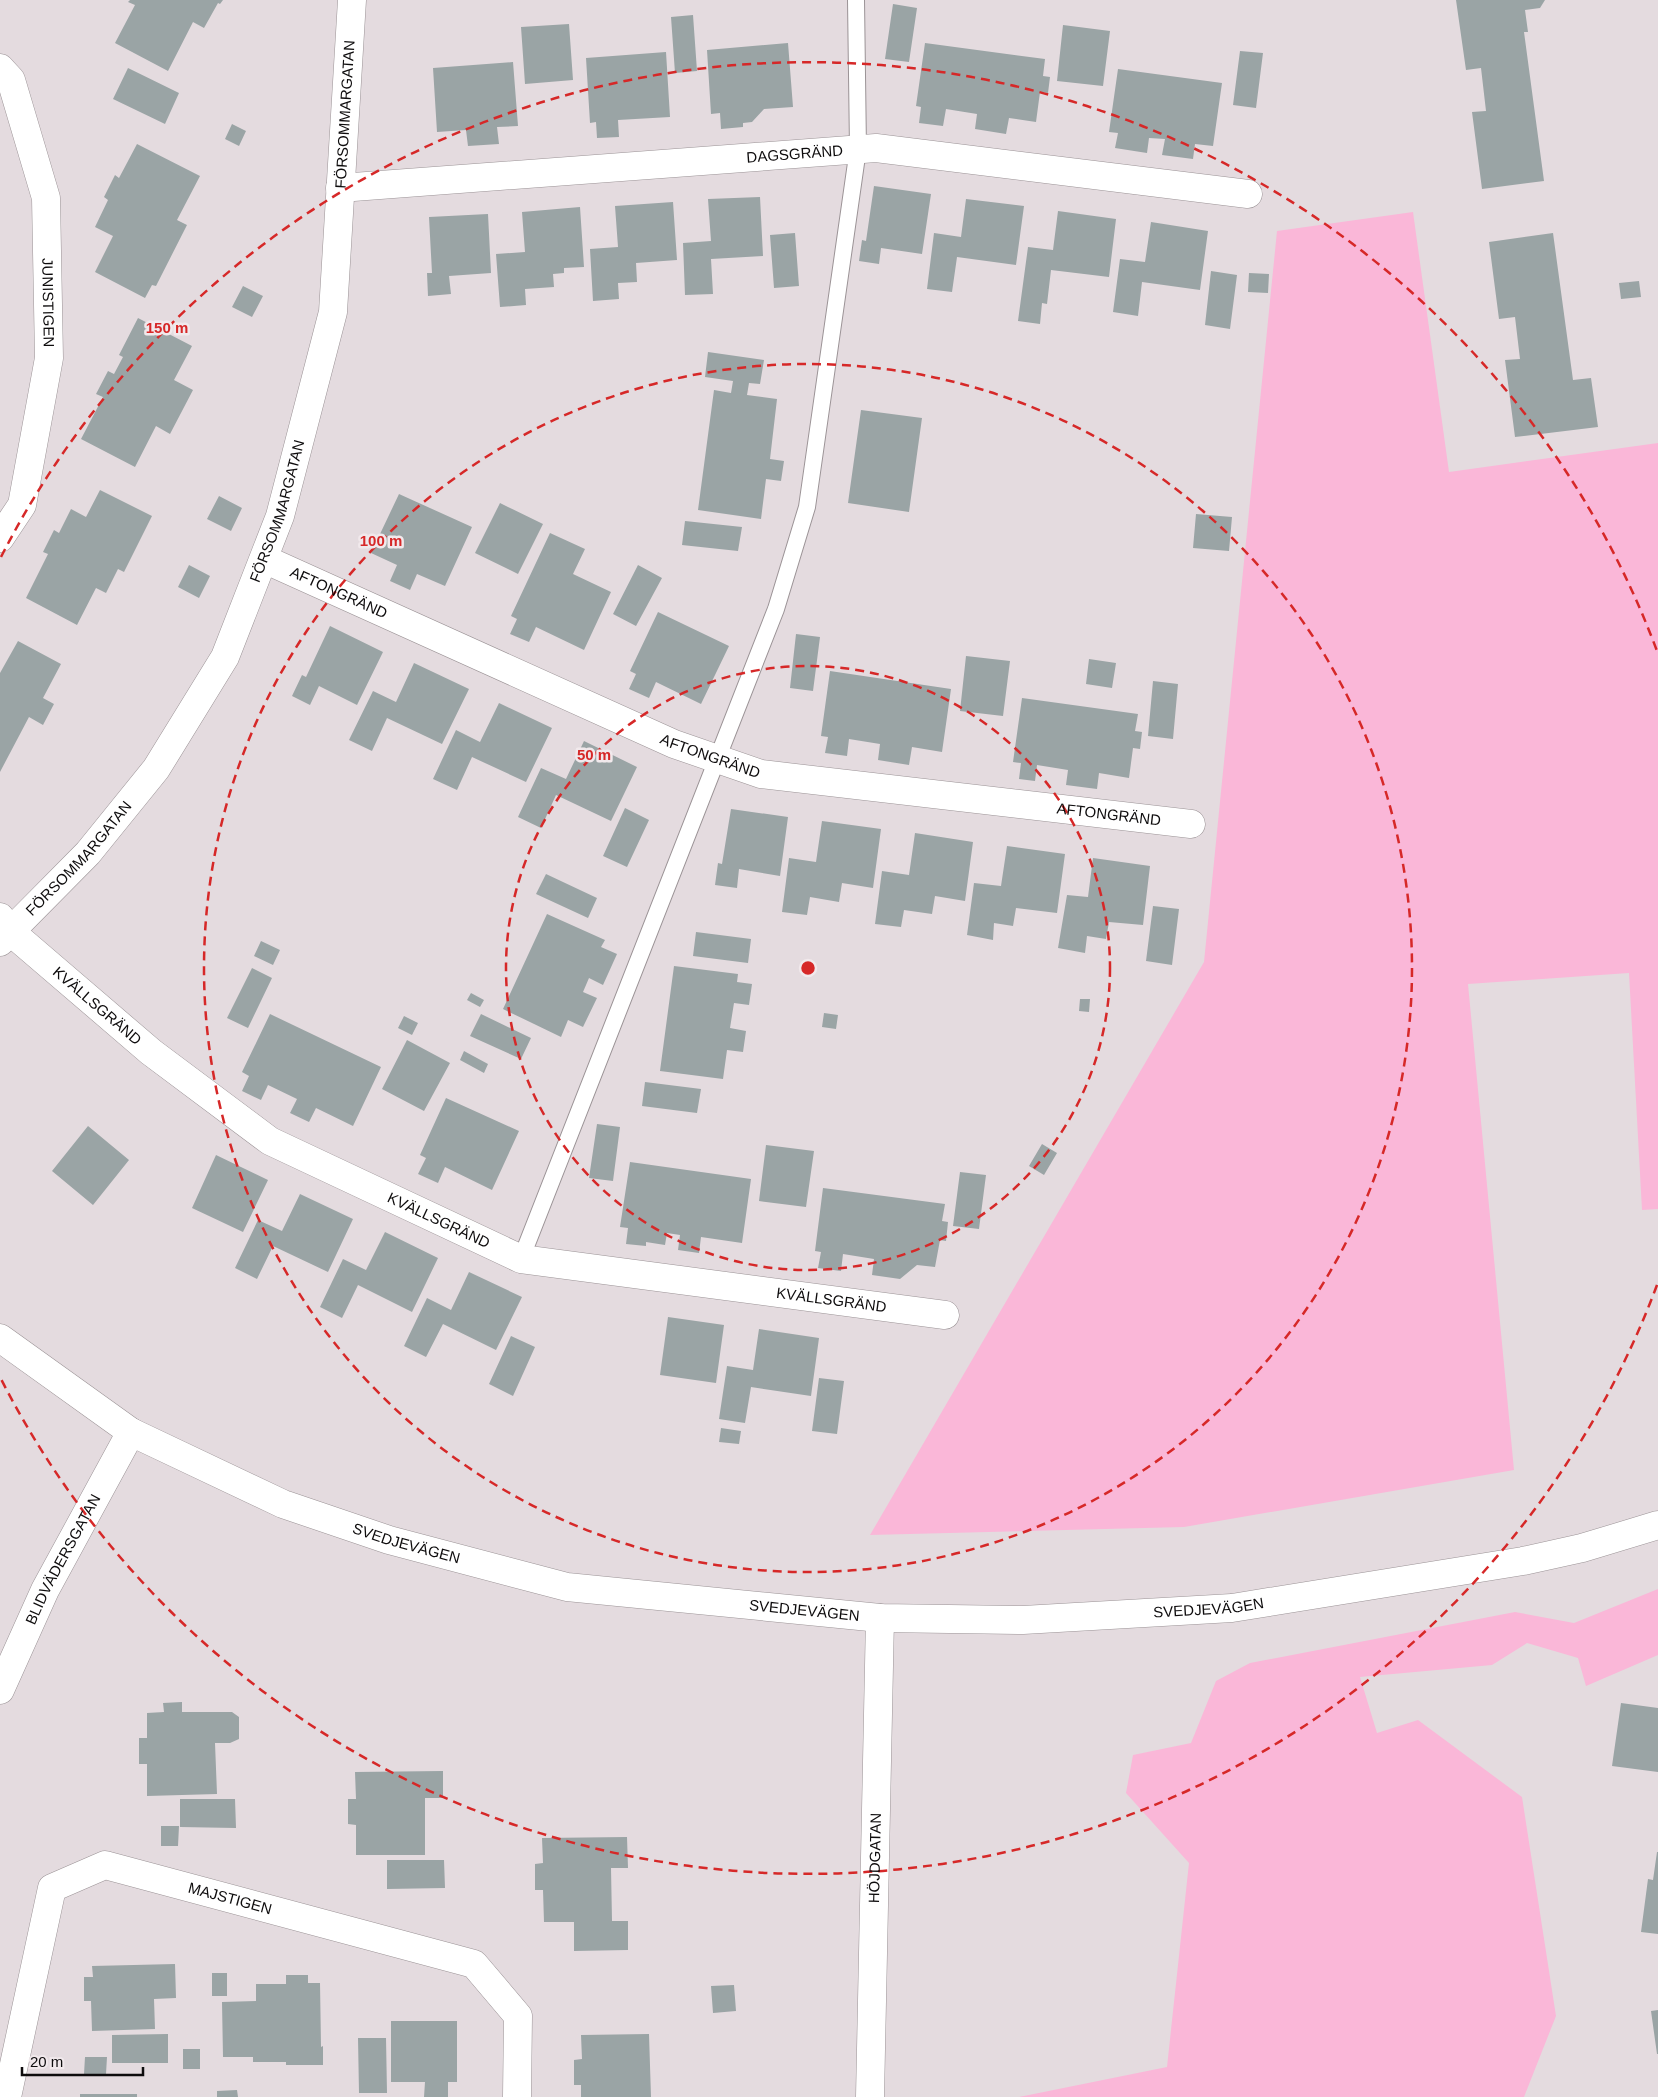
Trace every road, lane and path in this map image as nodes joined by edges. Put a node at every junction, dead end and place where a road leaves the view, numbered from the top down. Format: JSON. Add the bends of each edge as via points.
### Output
{"nodes":[{"id":1,"x":352,"y":0,"type":"edge"},
{"id":2,"x":856,"y":0,"type":"edge"},
{"id":3,"x":0,"y":68,"type":"edge"},
{"id":4,"x":858,"y":149,"type":"junction"},
{"id":5,"x":340,"y":188,"type":"junction"},
{"id":6,"x":1248,"y":194,"type":"dead end"},
{"id":7,"x":0,"y":538,"type":"edge"},
{"id":8,"x":264,"y":559,"type":"junction"},
{"id":9,"x":717,"y":759,"type":"junction"},
{"id":10,"x":1191,"y":824,"type":"dead end"},
{"id":11,"x":4,"y":931,"type":"edge"},
{"id":12,"x":521,"y":1259,"type":"junction"},
{"id":13,"x":945,"y":1315,"type":"dead end"},
{"id":14,"x":0,"y":1338,"type":"edge"},
{"id":15,"x":131,"y":1432,"type":"junction"},
{"id":16,"x":1658,"y":1525,"type":"edge"},
{"id":17,"x":880,"y":1618,"type":"junction"},
{"id":18,"x":0,"y":1690,"type":"edge"},
{"id":19,"x":7,"y":2097,"type":"edge"},
{"id":20,"x":518,"y":2097,"type":"edge"},
{"id":21,"x":870,"y":2097,"type":"edge"}],
"edges":[{"from":1,"to":5,"type":"street","name":"FÖRSOMMARGATAN"},
{"from":2,"to":4,"type":"lane"},
{"from":3,"to":7,"type":"street","name":"JUNISTIGEN","via":[[11,80],[46,198],[49,358],[22,505]]},
{"from":4,"to":5,"type":"street","name":"DAGSGRÄND"},
{"from":4,"to":6,"type":"street","name":"DAGSGRÄND","via":[[876,148]]},
{"from":4,"to":9,"type":"lane","via":[[807,507],[776,608]]},
{"from":5,"to":8,"type":"street","name":"FÖRSOMMARGATAN","via":[[333,312],[280,516]]},
{"from":8,"to":9,"type":"street","name":"AFTONGRÄND","via":[[674,744]]},
{"from":8,"to":11,"type":"street","name":"FÖRSOMMARGATAN","via":[[225,658],[156,769],[88,853]]},
{"from":9,"to":10,"type":"street","name":"AFTONGRÄND","via":[[761,774]]},
{"from":9,"to":12,"type":"lane"},
{"from":11,"to":12,"type":"street","name":"KVÄLLSGRÄND","via":[[151,1052],[270,1141]]},
{"from":12,"to":13,"type":"street","name":"KVÄLLSGRÄND"},
{"from":14,"to":15,"type":"street","name":"SVEDJEVÄGEN"},
{"from":15,"to":17,"type":"street","name":"SVEDJEVÄGEN","via":[[283,1504],[388,1540],[567,1587]]},
{"from":15,"to":18,"type":"street","name":"BLIDVÄDERSGATAN","via":[[45,1590]]},
{"from":16,"to":17,"type":"street","name":"SVEDJEVÄGEN","via":[[1582,1548],[1522,1561],[1232,1608],[1023,1620]]},
{"from":17,"to":21,"type":"street","name":"HÖJDGATAN"},
{"from":19,"to":20,"type":"street","name":"MAJSTIGEN","via":[[52,1888],[105,1865],[474,1964],[518,2016]]}]}
